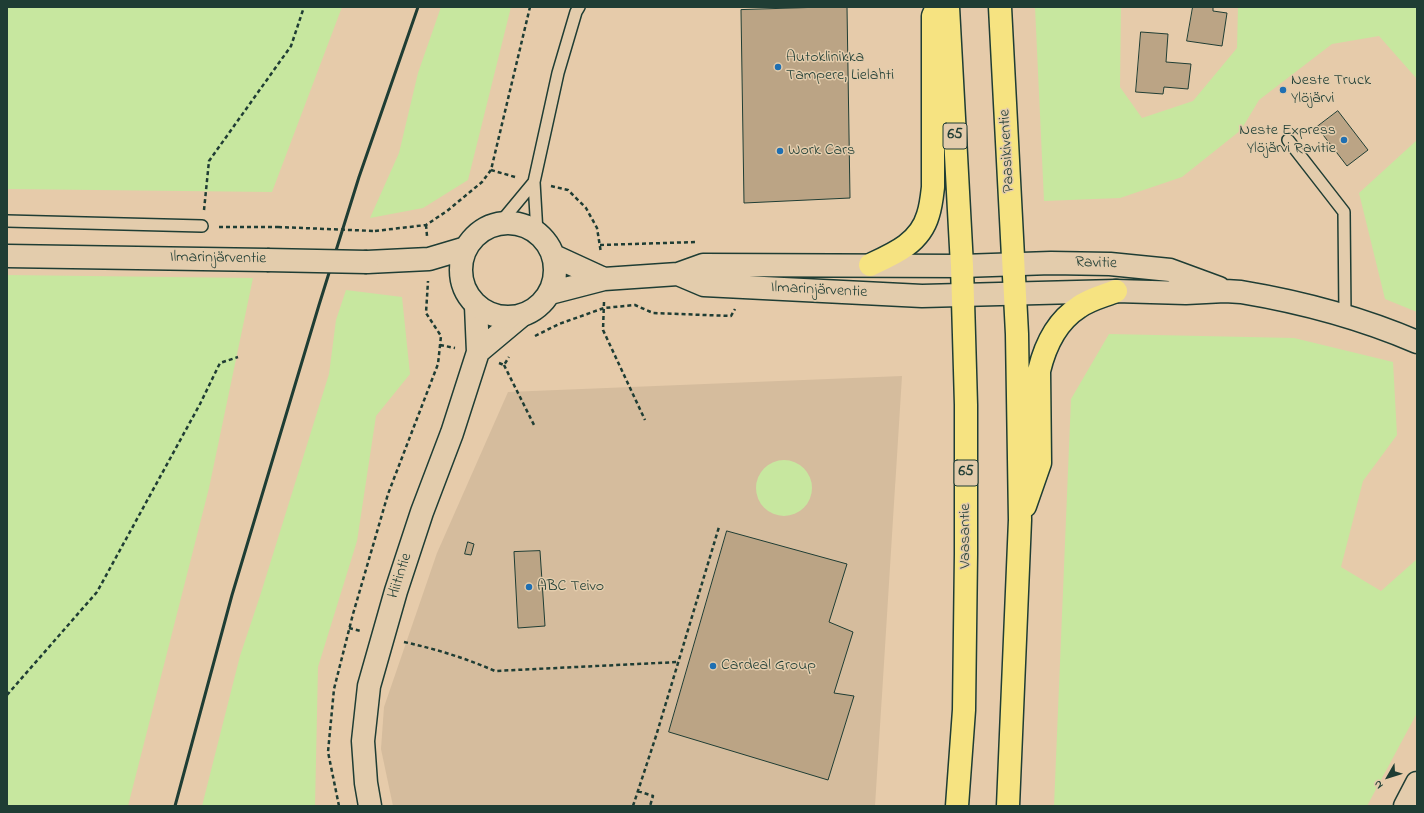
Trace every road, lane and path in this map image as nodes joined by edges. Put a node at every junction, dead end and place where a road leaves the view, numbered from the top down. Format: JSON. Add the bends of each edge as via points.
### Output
{"nodes":[{"id":1,"x":304,"y":7,"type":"edge"},
{"id":2,"x":530,"y":7,"type":"edge"},
{"id":3,"x":579,"y":7,"type":"edge"},
{"id":4,"x":937,"y":7,"type":"edge"},
{"id":5,"x":948,"y":7,"type":"edge"},
{"id":6,"x":1000,"y":7,"type":"edge"},
{"id":7,"x":1288,"y":140,"type":"dead end"},
{"id":8,"x":491,"y":170,"type":"junction"},
{"id":9,"x":534,"y":182,"type":"junction"},
{"id":10,"x":7,"y":221,"type":"edge"},
{"id":11,"x":500,"y":223,"type":"junction"},
{"id":12,"x":426,"y":225,"type":"junction"},
{"id":13,"x":202,"y":226,"type":"junction"},
{"id":14,"x":537,"y":233,"type":"junction"},
{"id":15,"x":696,"y":242,"type":"dead end"},
{"id":16,"x":466,"y":248,"type":"junction"},
{"id":17,"x":7,"y":256,"type":"edge"},
{"id":18,"x":554,"y":256,"type":"junction"},
{"id":19,"x":429,"y":259,"type":"junction"},
{"id":20,"x":1014,"y":264,"type":"junction"},
{"id":21,"x":870,"y":265,"type":"junction"},
{"id":22,"x":962,"y":266,"type":"junction"},
{"id":23,"x":678,"y":274,"type":"junction"},
{"id":24,"x":604,"y":279,"type":"junction"},
{"id":25,"x":463,"y":285,"type":"junction"},
{"id":26,"x":750,"y":287,"type":"junction"},
{"id":27,"x":1116,"y":291,"type":"junction"},
{"id":28,"x":1225,"y":291,"type":"junction"},
{"id":29,"x":550,"y":293,"type":"junction"},
{"id":30,"x":1015,"y":294,"type":"junction"},
{"id":31,"x":962,"y":296,"type":"junction"},
{"id":32,"x":476,"y":306,"type":"junction"},
{"id":33,"x":604,"y":308,"type":"junction"},
{"id":34,"x":1345,"y":315,"type":"junction"},
{"id":35,"x":521,"y":316,"type":"junction"},
{"id":36,"x":532,"y":337,"type":"dead end"},
{"id":37,"x":1417,"y":342,"type":"edge"},
{"id":38,"x":440,"y":345,"type":"junction"},
{"id":39,"x":478,"y":352,"type":"junction"},
{"id":40,"x":511,"y":355,"type":"dead end"},
{"id":41,"x":238,"y":356,"type":"dead end"},
{"id":42,"x":504,"y":366,"type":"junction"},
{"id":43,"x":645,"y":420,"type":"dead end"},
{"id":44,"x":535,"y":427,"type":"dead end"},
{"id":45,"x":1020,"y":520,"type":"junction"},
{"id":46,"x":719,"y":527,"type":"dead end"},
{"id":47,"x":383,"y":637,"type":"junction"},
{"id":48,"x":678,"y":662,"type":"junction"},
{"id":49,"x":7,"y":694,"type":"edge"},
{"id":50,"x":1417,"y":783,"type":"edge"},
{"id":51,"x":638,"y":791,"type":"junction"},
{"id":52,"x":339,"y":806,"type":"edge"},
{"id":53,"x":370,"y":806,"type":"edge"},
{"id":54,"x":633,"y":806,"type":"edge"},
{"id":55,"x":650,"y":806,"type":"edge"},
{"id":56,"x":958,"y":806,"type":"edge"},
{"id":57,"x":1008,"y":806,"type":"edge"},
{"id":58,"x":1405,"y":806,"type":"edge"}],
"edges":[{"from":1,"to":13,"type":"path","via":[[291,46],[209,161]]},
{"from":2,"to":8,"type":"path"},
{"from":3,"to":9,"type":"lane","via":[[558,73]]},
{"from":4,"to":21,"type":"highway","via":[[933,16],[933,187],[928,214],[919,234],[902,249]]},
{"from":5,"to":22,"type":"highway","number":"65"},
{"from":6,"to":20,"type":"highway","name":"Paasikiventie"},
{"from":7,"to":34,"type":"lane","via":[[1344,212]]},
{"from":8,"to":9,"type":"path"},
{"from":8,"to":12,"type":"path","via":[[482,182]]},
{"from":9,"to":11,"type":"lane"},
{"from":9,"to":14,"type":"lane"},
{"from":9,"to":15,"type":"path","via":[[568,190],[586,208],[597,228],[600,245]]},
{"from":10,"to":13,"type":"lane"},
{"from":11,"to":14,"type":"main road","via":[[526,226]]},
{"from":11,"to":16,"type":"main road","via":[[486,228],[474,237]]},
{"from":12,"to":13,"type":"path","bridge":true,"via":[[375,231]]},
{"from":12,"to":19,"type":"path"},
{"from":14,"to":18,"type":"main road","via":[[547,243]]},
{"from":16,"to":19,"type":"main road","name":"Ilmarinjärventie"},
{"from":16,"to":25,"type":"main road","via":[[461,260],[460,273]]},
{"from":17,"to":19,"type":"main road","name":"Ilmarinjärventie","bridge":true,"via":[[367,262]]},
{"from":18,"to":24,"type":"main road","name":"Ilmarinjärventie"},
{"from":18,"to":29,"type":"main road","via":[[556,269]]},
{"from":19,"to":25,"type":"main road"},
{"from":19,"to":38,"type":"path","via":[[426,313],[441,336]]},
{"from":20,"to":22,"type":"main road","name":"Ravitie"},
{"from":20,"to":28,"type":"main road","name":"Ravitie","via":[[1110,264],[1170,270]]},
{"from":20,"to":30,"type":"highway","name":"Paasikiventie"},
{"from":21,"to":22,"type":"main road","name":"Ilmarinjärventie"},
{"from":21,"to":23,"type":"main road","name":"Ilmarinjärventie","via":[[703,265]]},
{"from":22,"to":31,"type":"highway","name":"Vaasantie","number":"65"},
{"from":23,"to":24,"type":"main road","name":"Ilmarinjärventie"},
{"from":23,"to":26,"type":"main road","name":"Ilmarinjärventie","via":[[704,285]]},
{"from":24,"to":29,"type":"main road","name":"Ilmarinjärventie"},
{"from":25,"to":32,"type":"main road"},
{"from":26,"to":31,"type":"main road","name":"Ilmarinjärventie"},
{"from":26,"to":33,"type":"path","via":[[731,316],[653,313],[635,305]]},
{"from":27,"to":28,"type":"main road","name":"Ravitie"},
{"from":27,"to":30,"type":"main road","name":"Ravitie"},
{"from":27,"to":45,"type":"highway","via":[[1091,300],[1070,314],[1060,324],[1042,359],[1039,371],[1040,463]]},
{"from":28,"to":34,"type":"main road","name":"Ravitie","via":[[1258,295]]},
{"from":29,"to":35,"type":"main road","via":[[532,311]]},
{"from":30,"to":31,"type":"main road","name":"Ravitie"},
{"from":30,"to":45,"type":"highway"},
{"from":31,"to":56,"type":"highway","name":"Vaasantie","number":"65","via":[[966,404],[966,554],[964,710]]},
{"from":32,"to":35,"type":"main road","via":[[490,314],[505,317]]},
{"from":32,"to":39,"type":"main road","name":"Hiitintie"},
{"from":33,"to":36,"type":"path"},
{"from":33,"to":43,"type":"path","via":[[603,330]]},
{"from":34,"to":37,"type":"main road","name":"Ravitie"},
{"from":35,"to":39,"type":"main road"},
{"from":38,"to":39,"type":"path"},
{"from":38,"to":52,"type":"path","via":[[438,364],[388,494],[334,689],[328,752]]},
{"from":39,"to":42,"type":"path"},
{"from":39,"to":47,"type":"main road","name":"Hiitintie","via":[[452,433],[420,519]]},
{"from":40,"to":42,"type":"path"},
{"from":41,"to":49,"type":"path","via":[[220,362],[200,404],[97,592]]},
{"from":42,"to":44,"type":"path"},
{"from":45,"to":57,"type":"highway"},
{"from":46,"to":48,"type":"path"},
{"from":47,"to":48,"type":"path","via":[[436,649],[495,671]]},
{"from":47,"to":53,"type":"main road","name":"Hiitintie","via":[[369,686],[363,741]]},
{"from":48,"to":51,"type":"path"},
{"from":50,"to":58,"type":"main road"},
{"from":51,"to":54,"type":"path"},
{"from":51,"to":55,"type":"path","via":[[653,796]]}]}
